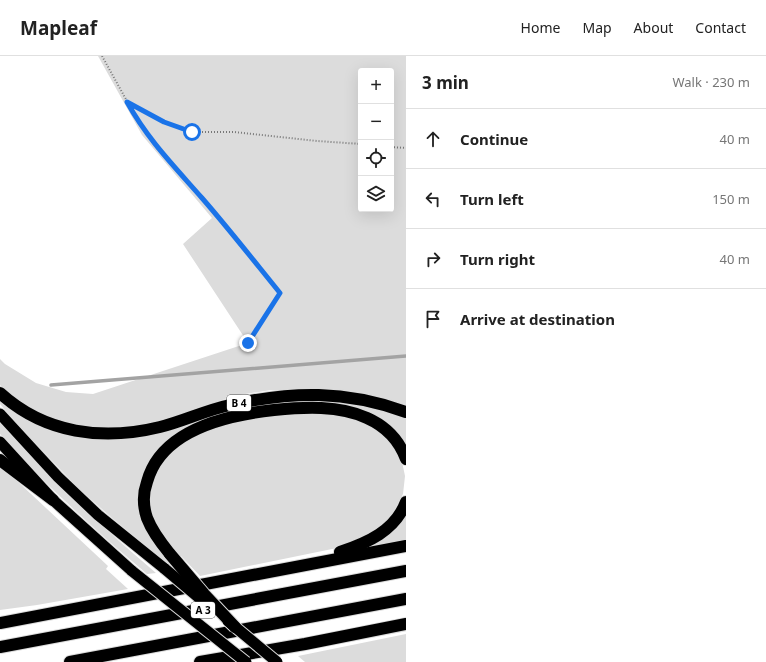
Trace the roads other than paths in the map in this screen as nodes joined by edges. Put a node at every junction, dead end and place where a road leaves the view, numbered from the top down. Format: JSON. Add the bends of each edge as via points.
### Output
{"nodes":[{"id":1,"x":0,"y":393,"type":"edge"},
{"id":2,"x":406,"y":412,"type":"edge"},
{"id":3,"x":0,"y":414,"type":"edge"},
{"id":4,"x":0,"y":442,"type":"edge"},
{"id":5,"x":406,"y":459,"type":"edge"},
{"id":6,"x":0,"y":460,"type":"edge"},
{"id":7,"x":53,"y":500,"type":"junction"},
{"id":8,"x":406,"y":502,"type":"edge"},
{"id":9,"x":406,"y":546,"type":"edge"},
{"id":10,"x":295,"y":567,"type":"junction"},
{"id":11,"x":406,"y":571,"type":"edge"},
{"id":12,"x":406,"y":599,"type":"edge"},
{"id":13,"x":51,"y":614,"type":"junction"},
{"id":14,"x":0,"y":615,"type":"edge"},
{"id":15,"x":0,"y":623,"type":"edge"},
{"id":16,"x":406,"y":624,"type":"edge"},
{"id":17,"x":235,"y":627,"type":"junction"},
{"id":18,"x":0,"y":647,"type":"edge"},
{"id":19,"x":227,"y":657,"type":"junction"},
{"id":20,"x":70,"y":662,"type":"edge"},
{"id":21,"x":200,"y":662,"type":"edge"},
{"id":22,"x":211,"y":662,"type":"edge"},
{"id":23,"x":246,"y":662,"type":"edge"},
{"id":24,"x":277,"y":662,"type":"edge"}],
"edges":[{"from":1,"to":2,"type":"highway","number":"B 4","via":[[46,422],[95,434],[141,431],[229,405],[288,396],[351,397],[385,404]]},
{"from":3,"to":17,"type":"highway","bridge":true,"via":[[58,477],[98,515]]},
{"from":4,"to":7,"type":"highway"},
{"from":5,"to":17,"type":"highway","number":"A 3","bridge":true,"via":[[397,441],[386,429],[366,418],[344,411],[304,408],[268,411],[205,426],[178,440],[164,451],[151,469],[146,485],[144,501],[148,518],[170,554]]},
{"from":6,"to":7,"type":"highway"},
{"from":7,"to":23,"type":"highway","bridge":true,"via":[[132,571]]},
{"from":8,"to":10,"type":"highway","via":[[393,523],[371,540]]},
{"from":9,"to":10,"type":"highway"},
{"from":10,"to":13,"type":"highway"},
{"from":11,"to":18,"type":"highway","number":"A 3"},
{"from":12,"to":20,"type":"highway"},
{"from":13,"to":14,"type":"highway"},
{"from":13,"to":15,"type":"highway"},
{"from":16,"to":19,"type":"highway"},
{"from":17,"to":24,"type":"highway","bridge":true},
{"from":19,"to":21,"type":"highway"},
{"from":19,"to":22,"type":"highway"}]}
